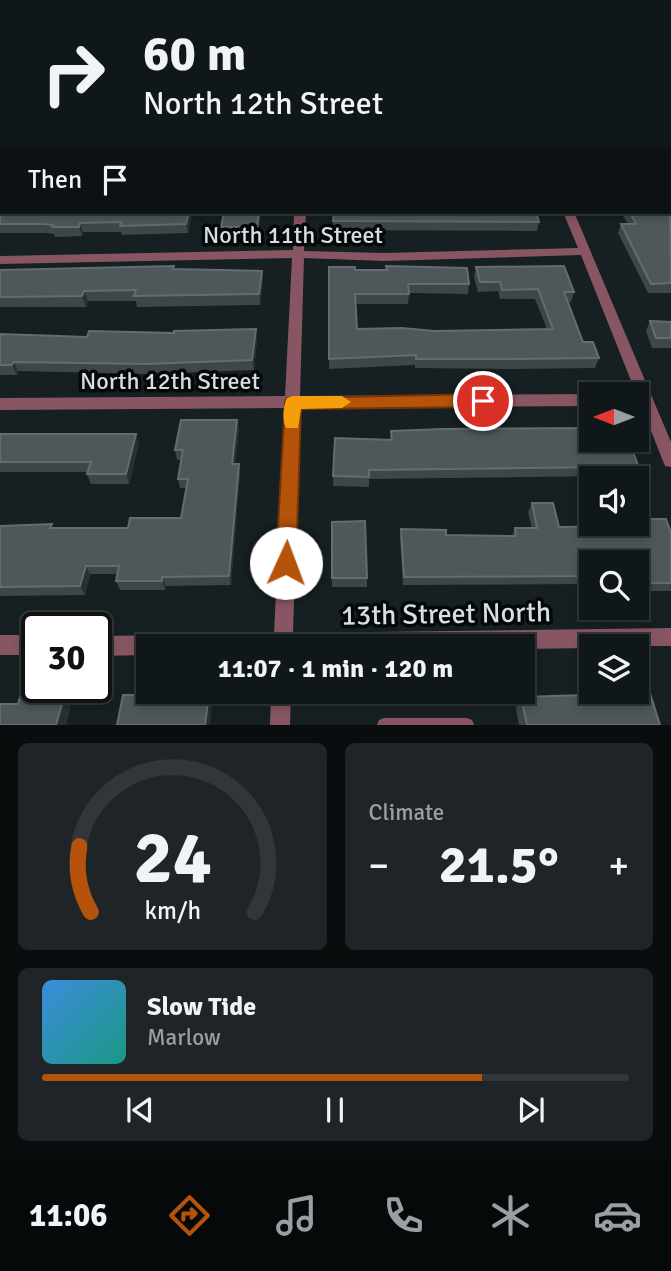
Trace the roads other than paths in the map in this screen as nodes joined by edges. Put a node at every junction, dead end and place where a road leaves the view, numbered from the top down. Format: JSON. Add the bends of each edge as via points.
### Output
{"nodes":[{"id":1,"x":300,"y":214,"type":"edge"},
{"id":2,"x":570,"y":214,"type":"edge"},
{"id":3,"x":585,"y":251,"type":"junction"},
{"id":4,"x":298,"y":254,"type":"junction"},
{"id":5,"x":0,"y":260,"type":"edge"},
{"id":6,"x":635,"y":382,"type":"edge"},
{"id":7,"x":579,"y":400,"type":"edge"},
{"id":8,"x":293,"y":402,"type":"junction"},
{"id":9,"x":0,"y":404,"type":"edge"},
{"id":10,"x":649,"y":416,"type":"edge"},
{"id":11,"x":671,"y":461,"type":"edge"},
{"id":12,"x":283,"y":634,"type":"edge"},
{"id":13,"x":671,"y":638,"type":"edge"},
{"id":14,"x":535,"y":640,"type":"edge"},
{"id":15,"x":0,"y":645,"type":"edge"},
{"id":16,"x":21,"y":645,"type":"edge"},
{"id":17,"x":112,"y":646,"type":"edge"},
{"id":18,"x":136,"y":646,"type":"edge"},
{"id":19,"x":281,"y":704,"type":"edge"},
{"id":20,"x":280,"y":725,"type":"edge"},
{"id":21,"x":384,"y":725,"type":"edge"},
{"id":22,"x":467,"y":725,"type":"edge"}],
"edges":[{"from":1,"to":4,"type":"street"},
{"from":2,"to":3,"type":"street"},
{"from":3,"to":4,"type":"street","name":"North 11th Street","via":[[384,257]]},
{"from":3,"to":6,"type":"street"},
{"from":4,"to":5,"type":"street","name":"North 11th Street"},
{"from":4,"to":8,"type":"street"},
{"from":7,"to":8,"type":"street","name":"North 12th Street"},
{"from":8,"to":9,"type":"street","name":"North 12th Street"},
{"from":8,"to":12,"type":"street"},
{"from":10,"to":11,"type":"street"},
{"from":13,"to":14,"type":"street","name":"13th Street North"},
{"from":15,"to":16,"type":"street"},
{"from":17,"to":18,"type":"street","name":"13th Street North"},
{"from":19,"to":20,"type":"street"},
{"from":21,"to":22,"type":"lane"}]}
